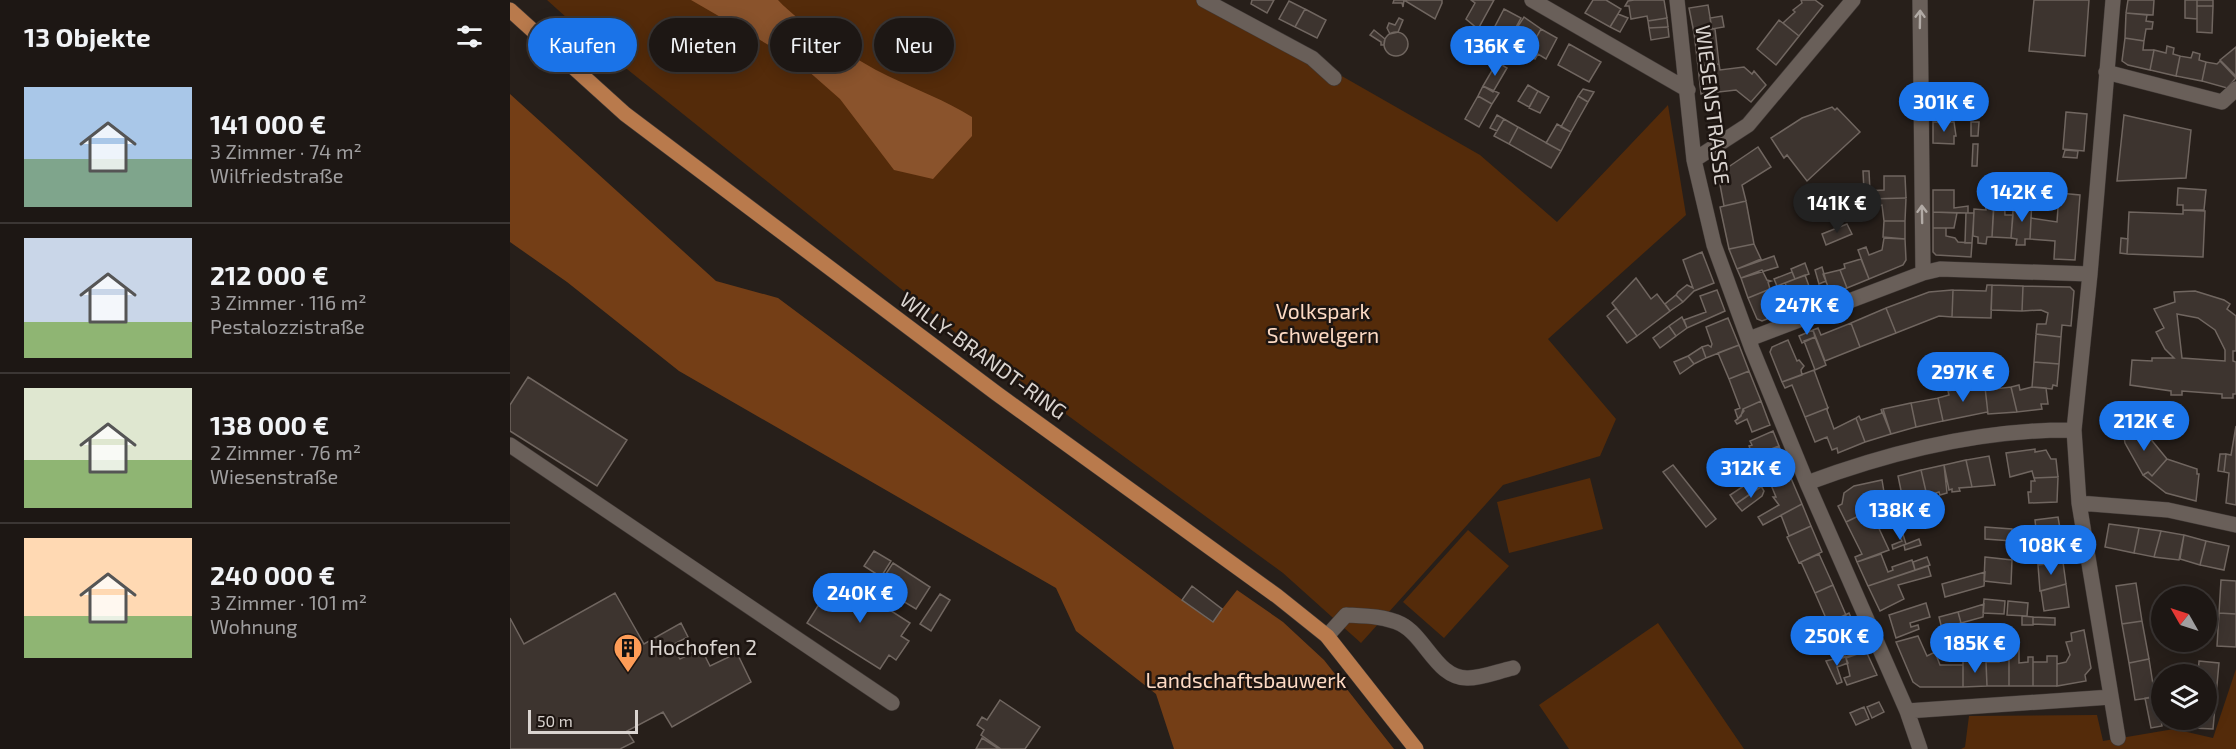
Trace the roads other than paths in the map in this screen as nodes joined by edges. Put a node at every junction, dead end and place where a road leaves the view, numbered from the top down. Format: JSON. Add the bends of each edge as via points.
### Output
{"nodes":[{"id":1,"x":1533,"y":0,"type":"edge"},
{"id":2,"x":1677,"y":0,"type":"edge"},
{"id":3,"x":1853,"y":0,"type":"edge"},
{"id":4,"x":1920,"y":0,"type":"edge"},
{"id":5,"x":2113,"y":0,"type":"edge"},
{"id":6,"x":1214,"y":2,"type":"edge"},
{"id":7,"x":510,"y":10,"type":"edge"},
{"id":8,"x":2106,"y":72,"type":"junction"},
{"id":9,"x":1334,"y":78,"type":"dead end"},
{"id":10,"x":2236,"y":89,"type":"edge"},
{"id":11,"x":1688,"y":90,"type":"junction"},
{"id":12,"x":1694,"y":160,"type":"junction"},
{"id":13,"x":1923,"y":273,"type":"junction"},
{"id":14,"x":2090,"y":274,"type":"junction"},
{"id":15,"x":1749,"y":339,"type":"junction"},
{"id":16,"x":2074,"y":429,"type":"junction"},
{"id":17,"x":510,"y":446,"type":"edge"},
{"id":18,"x":1807,"y":483,"type":"junction"},
{"id":19,"x":2079,"y":503,"type":"junction"},
{"id":20,"x":2236,"y":525,"type":"edge"},
{"id":21,"x":1327,"y":636,"type":"junction"},
{"id":22,"x":1513,"y":668,"type":"dead end"},
{"id":23,"x":2111,"y":697,"type":"junction"},
{"id":24,"x":892,"y":703,"type":"dead end"},
{"id":25,"x":1906,"y":711,"type":"junction"},
{"id":26,"x":2118,"y":738,"type":"dead end"},
{"id":27,"x":1416,"y":749,"type":"edge"},
{"id":28,"x":1920,"y":749,"type":"edge"}],
"edges":[{"from":1,"to":11,"type":"street"},
{"from":2,"to":11,"type":"street","name":"WIESENSTRASSE"},
{"from":3,"to":12,"type":"street","via":[[1748,125]]},
{"from":13,"to":4,"type":"street","one_way":true},
{"from":5,"to":8,"type":"street"},
{"from":6,"to":9,"type":"street","via":[[1312,58]]},
{"from":7,"to":21,"type":"main road","name":"WILLY-BRANDT-RING","via":[[625,114]]},
{"from":8,"to":10,"type":"street","via":[[2222,102]]},
{"from":8,"to":14,"type":"street"},
{"from":11,"to":12,"type":"street","name":"WIESENSTRASSE"},
{"from":12,"to":15,"type":"street","name":"WIESENSTRASSE","via":[[1714,245]]},
{"from":13,"to":14,"type":"street","via":[[1940,269]]},
{"from":13,"to":15,"type":"street"},
{"from":14,"to":16,"type":"street"},
{"from":15,"to":18,"type":"street","name":"WIESENSTRASSE"},
{"from":16,"to":18,"type":"street","via":[[2034,429],[1939,443],[1864,461]]},
{"from":16,"to":19,"type":"street"},
{"from":17,"to":24,"type":"street"},
{"from":18,"to":25,"type":"street","name":"WIESENSTRASSE"},
{"from":19,"to":20,"type":"street","via":[[2168,510]]},
{"from":19,"to":23,"type":"street"},
{"from":21,"to":22,"type":"street","via":[[1346,615],[1373,616],[1403,625],[1450,674],[1467,678]]},
{"from":21,"to":27,"type":"main road","name":"WILLY-BRANDT-RING"},
{"from":23,"to":25,"type":"street"},
{"from":23,"to":26,"type":"street"},
{"from":25,"to":28,"type":"street","name":"WIESENSTRASSE"}]}
